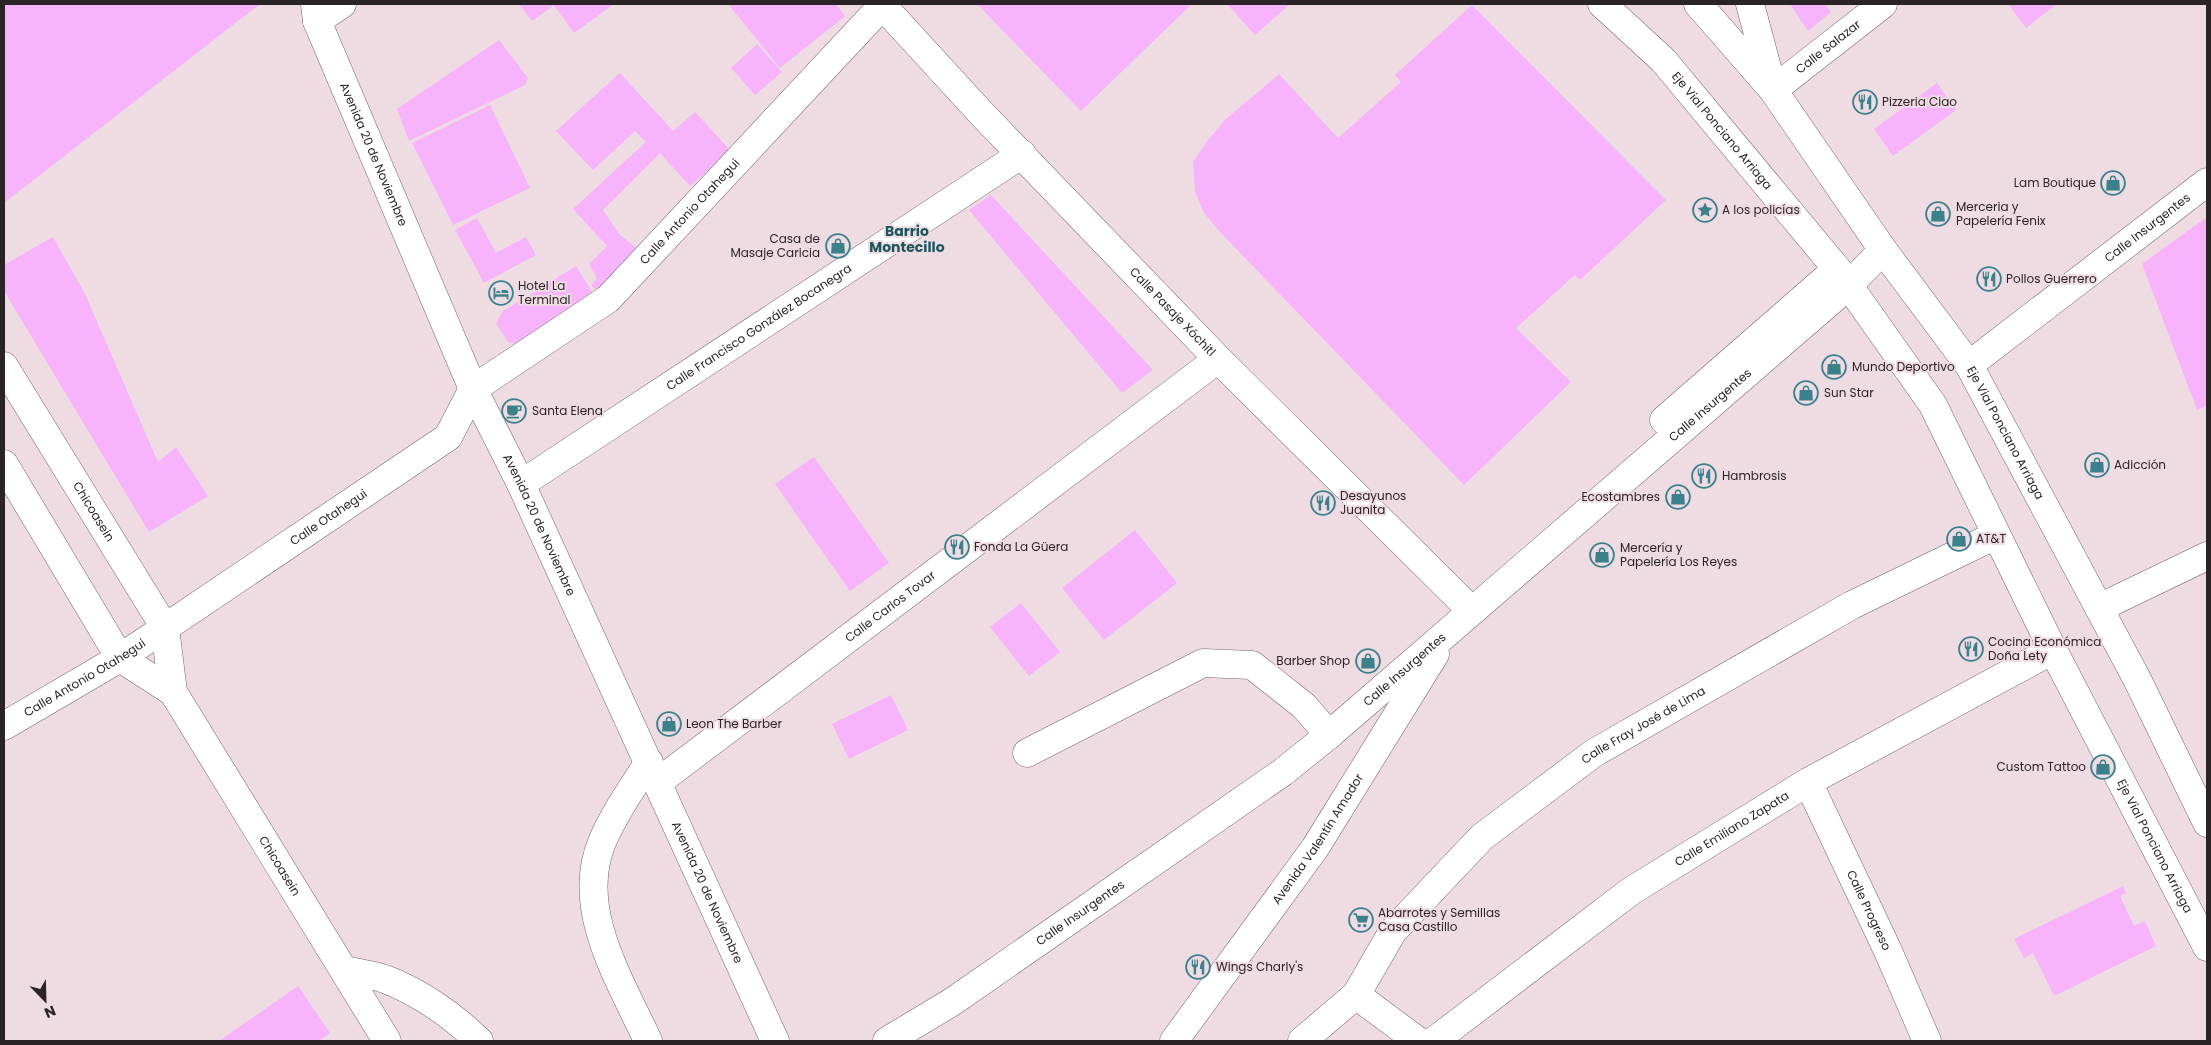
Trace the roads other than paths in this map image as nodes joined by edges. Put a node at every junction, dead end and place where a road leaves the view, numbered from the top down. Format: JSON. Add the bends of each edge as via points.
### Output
{"nodes":[{"id":1,"x":342,"y":4,"type":"edge"},
{"id":2,"x":1602,"y":4,"type":"edge"},
{"id":3,"x":1698,"y":4,"type":"edge"},
{"id":4,"x":1750,"y":4,"type":"edge"},
{"id":5,"x":1883,"y":4,"type":"edge"},
{"id":6,"x":882,"y":5,"type":"edge"},
{"id":7,"x":316,"y":12,"type":"edge"},
{"id":8,"x":1773,"y":90,"type":"junction"},
{"id":9,"x":1022,"y":154,"type":"junction"},
{"id":10,"x":2207,"y":182,"type":"edge"},
{"id":11,"x":1883,"y":250,"type":"junction"},
{"id":12,"x":1842,"y":277,"type":"junction"},
{"id":13,"x":1218,"y":358,"type":"junction"},
{"id":14,"x":1969,"y":365,"type":"junction"},
{"id":15,"x":4,"y":366,"type":"edge"},
{"id":16,"x":474,"y":389,"type":"junction"},
{"id":17,"x":4,"y":464,"type":"edge"},
{"id":18,"x":521,"y":484,"type":"junction"},
{"id":19,"x":1996,"y":534,"type":"junction"},
{"id":20,"x":2207,"y":556,"type":"edge"},
{"id":21,"x":1466,"y":605,"type":"junction"},
{"id":22,"x":2099,"y":608,"type":"junction"},
{"id":23,"x":165,"y":628,"type":"junction"},
{"id":24,"x":1450,"y":629,"type":"junction"},
{"id":25,"x":2053,"y":650,"type":"junction"},
{"id":26,"x":120,"y":658,"type":"junction"},
{"id":27,"x":173,"y":692,"type":"junction"},
{"id":28,"x":4,"y":726,"type":"edge"},
{"id":29,"x":1329,"y":735,"type":"junction"},
{"id":30,"x":1027,"y":753,"type":"dead end"},
{"id":31,"x":653,"y":772,"type":"junction"},
{"id":32,"x":1808,"y":782,"type":"junction"},
{"id":33,"x":2207,"y":823,"type":"edge"},
{"id":34,"x":2207,"y":948,"type":"edge"},
{"id":35,"x":344,"y":970,"type":"junction"},
{"id":36,"x":1356,"y":995,"type":"junction"},
{"id":37,"x":387,"y":1041,"type":"edge"},
{"id":38,"x":479,"y":1041,"type":"edge"},
{"id":39,"x":648,"y":1041,"type":"edge"},
{"id":40,"x":775,"y":1041,"type":"edge"},
{"id":41,"x":887,"y":1041,"type":"edge"},
{"id":42,"x":1174,"y":1041,"type":"edge"},
{"id":43,"x":1302,"y":1041,"type":"edge"},
{"id":44,"x":1418,"y":1041,"type":"edge"},
{"id":45,"x":1434,"y":1041,"type":"edge"},
{"id":46,"x":1927,"y":1041,"type":"edge"}],
"edges":[{"from":1,"to":7,"type":"street"},
{"from":2,"to":12,"type":"street","name":"Eje Vial Ponciano Arriaga","via":[[1663,60]]},
{"from":3,"to":8,"type":"street","name":"Eje Vial Ponciano Arriaga"},
{"from":4,"to":8,"type":"street"},
{"from":5,"to":8,"type":"street","name":"Calle Salazar"},
{"from":6,"to":9,"type":"street","name":"Calle Pasaje Xóchitl"},
{"from":6,"to":16,"type":"street","name":"Calle Antonio Otahegui","via":[[608,299]]},
{"from":7,"to":16,"type":"street","name":"Avenida 20 de Noviembre"},
{"from":8,"to":11,"type":"street","name":"Eje Vial Ponciano Arriaga"},
{"from":9,"to":13,"type":"street","name":"Calle Pasaje Xóchitl"},
{"from":9,"to":18,"type":"street","name":"Calle Francisco González Bocanegra"},
{"from":10,"to":14,"type":"street","name":"Calle Insurgentes"},
{"from":11,"to":12,"type":"street","name":"Calle Insurgentes"},
{"from":11,"to":14,"type":"street","name":"Eje Vial Ponciano Arriaga"},
{"from":12,"to":19,"type":"street","name":"Eje Vial Ponciano Arriaga","via":[[1933,405]]},
{"from":12,"to":21,"type":"street","name":"Calle Insurgentes"},
{"from":13,"to":21,"type":"street","name":"Calle Pasaje Xóchitl"},
{"from":13,"to":31,"type":"street","name":"Calle Carlos Tovar"},
{"from":14,"to":22,"type":"street","name":"Eje Vial Ponciano Arriaga"},
{"from":15,"to":23,"type":"street","name":"Chicoasein"},
{"from":16,"to":18,"type":"street","name":"Avenida 20 de Noviembre"},
{"from":16,"to":23,"type":"street","name":"Calle Otahegui","via":[[448,437]]},
{"from":17,"to":26,"type":"street","name":"Chicoasein"},
{"from":18,"to":31,"type":"street","name":"Avenida 20 de Noviembre"},
{"from":19,"to":25,"type":"street","name":"Eje Vial Ponciano Arriaga"},
{"from":19,"to":36,"type":"street","name":"Calle Fray José de Lima","via":[[1852,605],[1594,753],[1482,837],[1393,931]]},
{"from":20,"to":22,"type":"street"},
{"from":21,"to":24,"type":"street","name":"Calle Insurgentes"},
{"from":22,"to":33,"type":"street","name":"Eje Vial Ponciano Arriaga"},
{"from":23,"to":26,"type":"street","name":"Calle Antonio Otahegui"},
{"from":23,"to":27,"type":"street","name":"Chicoasein"},
{"from":24,"to":29,"type":"street","name":"Calle Insurgentes"},
{"from":24,"to":42,"type":"street","name":"Avenida Valentín Amador","via":[[1315,848]]},
{"from":25,"to":32,"type":"street","name":"Calle Emiliano Zapata"},
{"from":25,"to":34,"type":"street","name":"Eje Vial Ponciano Arriaga"},
{"from":26,"to":27,"type":"street","name":"Chicoasein"},
{"from":26,"to":28,"type":"street","name":"Calle Antonio Otahegui"},
{"from":27,"to":35,"type":"street","name":"Chicoasein"},
{"from":29,"to":30,"type":"street","via":[[1304,706],[1252,665],[1203,664]]},
{"from":29,"to":41,"type":"street","name":"Calle Insurgentes","via":[[1283,772],[1138,874],[952,1002]]},
{"from":31,"to":39,"type":"street","via":[[629,793],[602,842],[594,894],[602,938]]},
{"from":31,"to":40,"type":"street","name":"Avenida 20 de Noviembre"},
{"from":32,"to":45,"type":"street","name":"Calle Emiliano Zapata","via":[[1630,891]]},
{"from":32,"to":46,"type":"street","name":"Calle Progreso"},
{"from":35,"to":37,"type":"street","name":"Chicoasein"},
{"from":35,"to":38,"type":"street","via":[[384,979],[418,994]]},
{"from":36,"to":43,"type":"street","name":"Calle Fray José de Lima"},
{"from":36,"to":44,"type":"street"}]}
